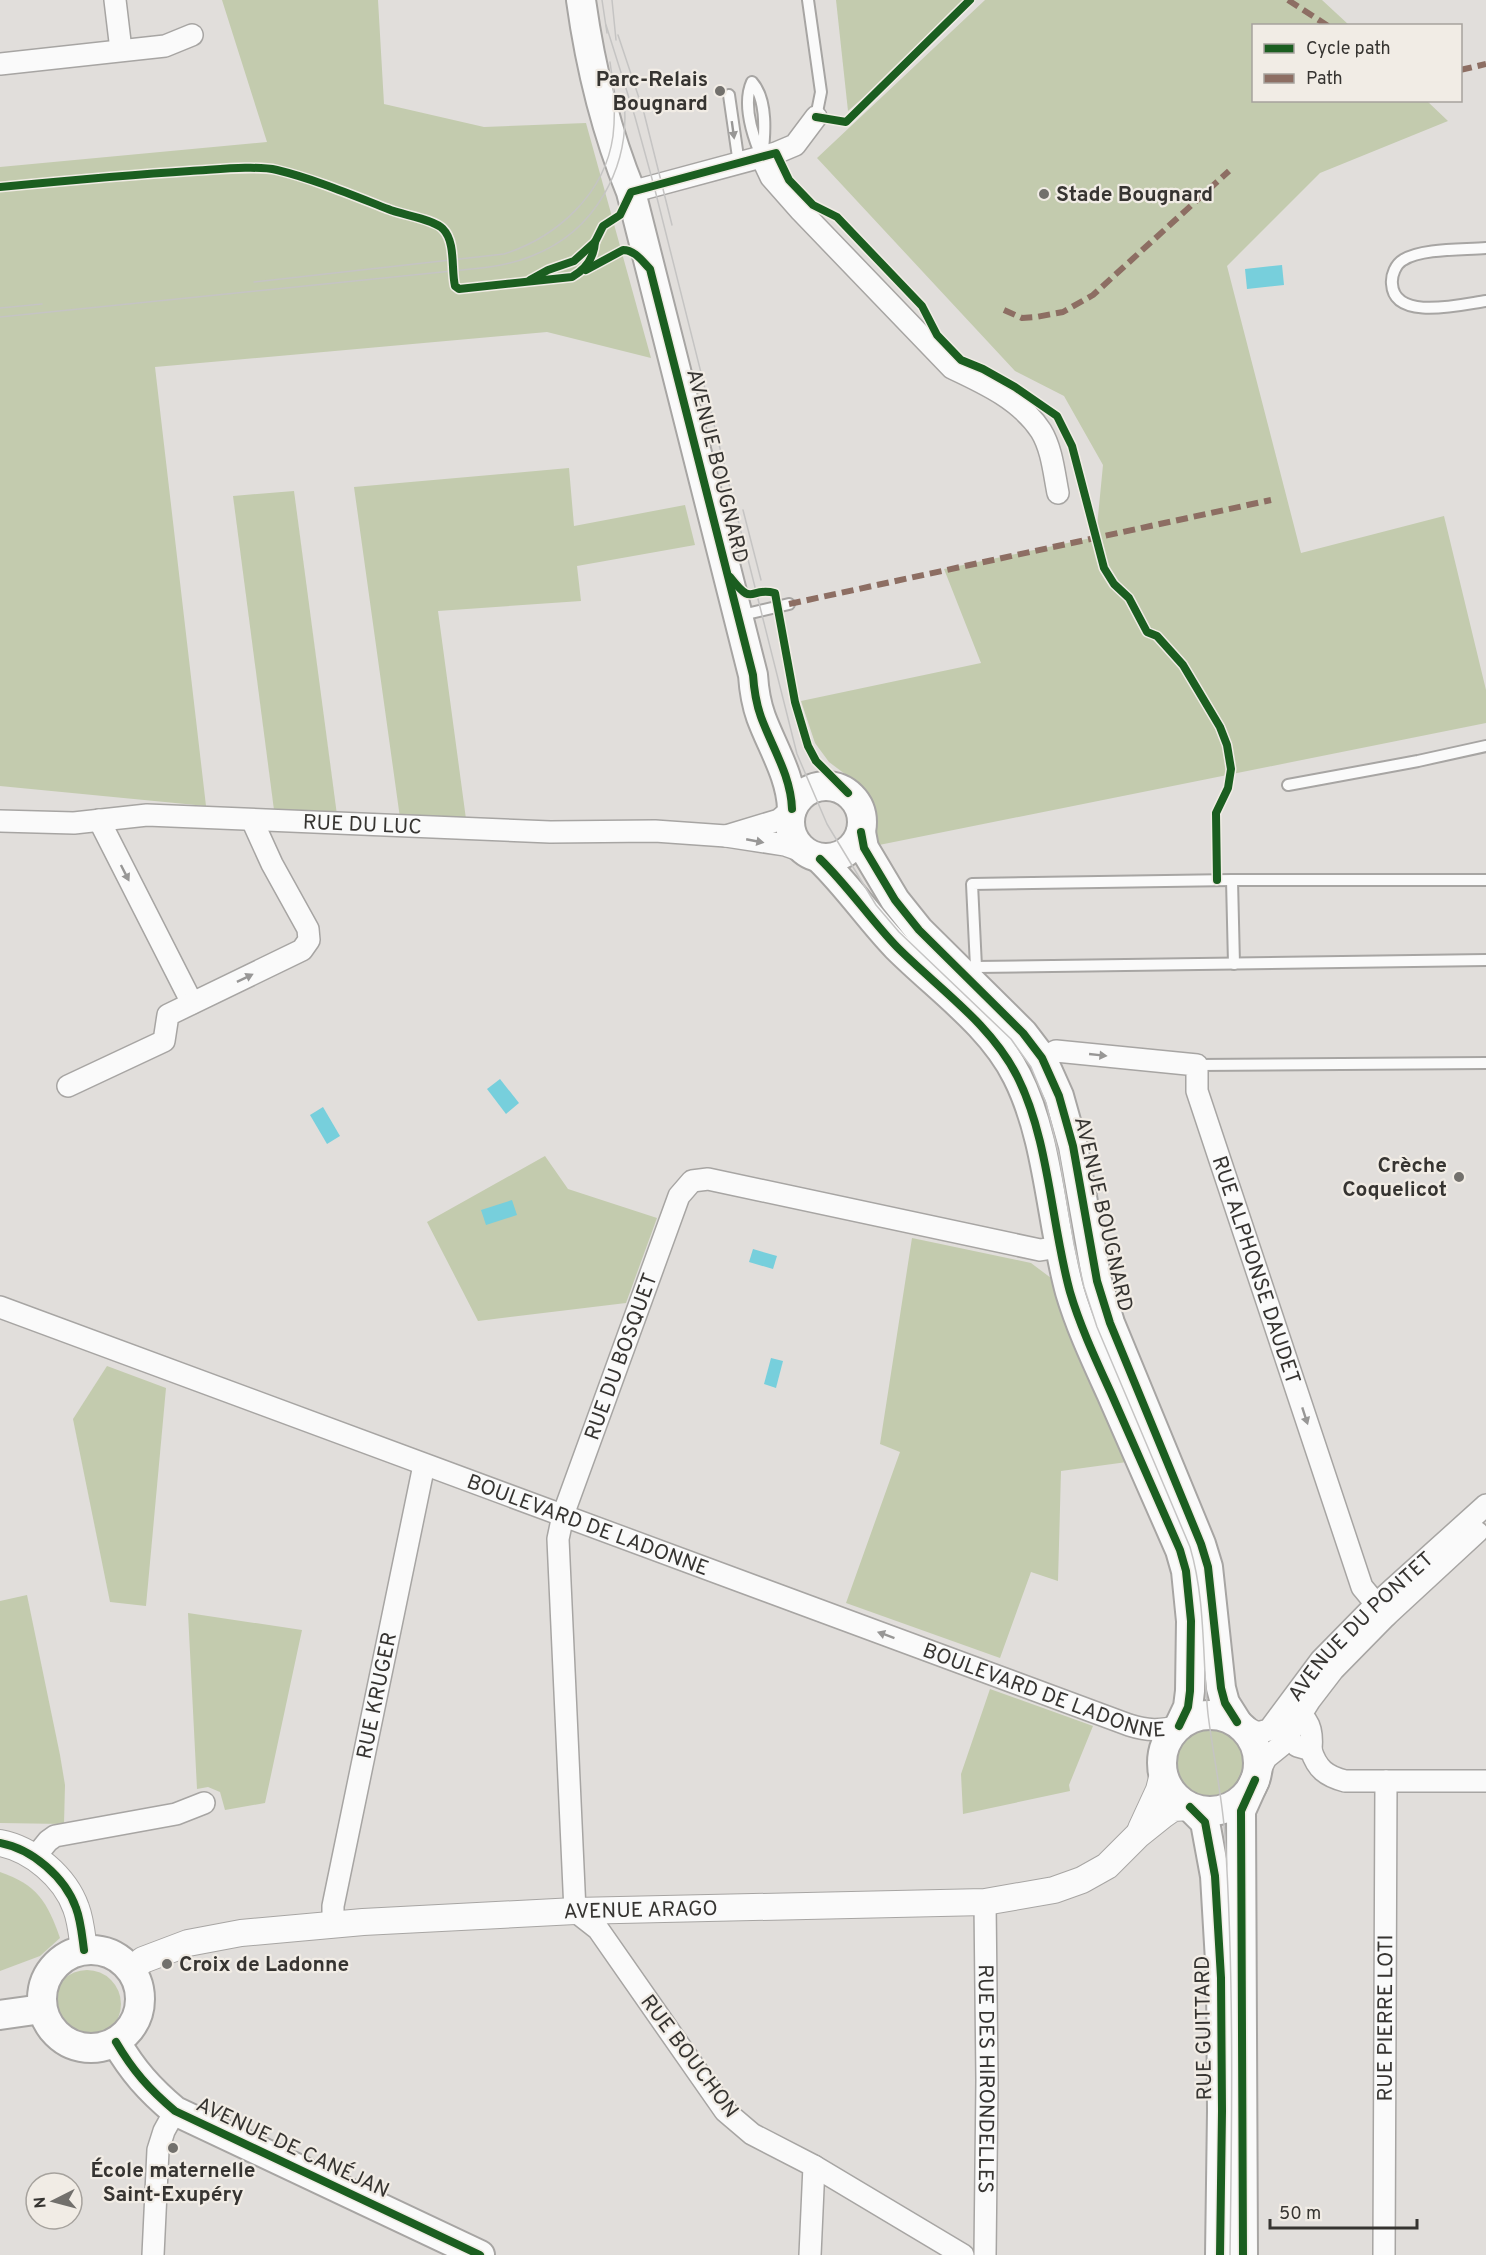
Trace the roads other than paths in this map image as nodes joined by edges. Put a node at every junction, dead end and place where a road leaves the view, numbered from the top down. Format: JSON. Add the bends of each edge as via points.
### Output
{"nodes":[{"id":1,"x":115,"y":0,"type":"edge"},
{"id":2,"x":581,"y":0,"type":"edge"},
{"id":3,"x":808,"y":0,"type":"edge"},
{"id":4,"x":192,"y":35,"type":"dead end"},
{"id":5,"x":121,"y":50,"type":"junction"},
{"id":6,"x":0,"y":64,"type":"edge"},
{"id":7,"x":752,"y":82,"type":"dead end"},
{"id":8,"x":729,"y":95,"type":"dead end"},
{"id":9,"x":816,"y":117,"type":"joint"},
{"id":10,"x":762,"y":158,"type":"junction"},
{"id":11,"x":739,"y":164,"type":"junction"},
{"id":12,"x":631,"y":192,"type":"junction"},
{"id":13,"x":1486,"y":248,"type":"edge"},
{"id":14,"x":1486,"y":301,"type":"edge"},
{"id":15,"x":1058,"y":493,"type":"dead end"},
{"id":16,"x":789,"y":604,"type":"dead end"},
{"id":17,"x":738,"y":616,"type":"junction"},
{"id":18,"x":753,"y":675,"type":"junction"},
{"id":19,"x":1486,"y":746,"type":"edge"},
{"id":20,"x":1288,"y":784,"type":"dead end"},
{"id":21,"x":825,"y":786,"type":"junction"},
{"id":22,"x":792,"y":809,"type":"junction"},
{"id":23,"x":99,"y":820,"type":"junction"},
{"id":24,"x":252,"y":820,"type":"junction"},
{"id":25,"x":0,"y":821,"type":"edge"},
{"id":26,"x":861,"y":832,"type":"junction"},
{"id":27,"x":726,"y":836,"type":"junction"},
{"id":28,"x":812,"y":855,"type":"junction"},
{"id":29,"x":1486,"y":879,"type":"edge"},
{"id":30,"x":1232,"y":880,"type":"junction"},
{"id":31,"x":1486,"y":960,"type":"edge"},
{"id":32,"x":1234,"y":964,"type":"junction"},
{"id":33,"x":972,"y":972,"type":"junction"},
{"id":34,"x":192,"y":1003,"type":"junction"},
{"id":35,"x":1042,"y":1058,"type":"junction"},
{"id":36,"x":1486,"y":1063,"type":"edge"},
{"id":37,"x":1197,"y":1065,"type":"junction"},
{"id":38,"x":68,"y":1086,"type":"dead end"},
{"id":39,"x":1059,"y":1246,"type":"junction"},
{"id":40,"x":0,"y":1307,"type":"edge"},
{"id":41,"x":424,"y":1465,"type":"junction"},
{"id":42,"x":1486,"y":1505,"type":"edge"},
{"id":43,"x":562,"y":1515,"type":"junction"},
{"id":44,"x":1486,"y":1524,"type":"edge"},
{"id":45,"x":1381,"y":1610,"type":"junction"},
{"id":46,"x":1295,"y":1709,"type":"junction"},
{"id":47,"x":1237,"y":1722,"type":"junction"},
{"id":48,"x":1179,"y":1726,"type":"junction"},
{"id":49,"x":1282,"y":1745,"type":"junction"},
{"id":50,"x":1311,"y":1750,"type":"junction"},
{"id":51,"x":1163,"y":1774,"type":"junction"},
{"id":52,"x":1255,"y":1780,"type":"junction"},
{"id":53,"x":1386,"y":1780,"type":"junction"},
{"id":54,"x":1486,"y":1781,"type":"edge"},
{"id":55,"x":204,"y":1803,"type":"dead end"},
{"id":56,"x":1190,"y":1807,"type":"junction"},
{"id":57,"x":1138,"y":1835,"type":"junction"},
{"id":58,"x":0,"y":1843,"type":"edge"},
{"id":59,"x":35,"y":1857,"type":"junction"},
{"id":60,"x":985,"y":1902,"type":"junction"},
{"id":61,"x":574,"y":1911,"type":"junction"},
{"id":62,"x":333,"y":1925,"type":"junction"},
{"id":63,"x":84,"y":1950,"type":"junction"},
{"id":64,"x":131,"y":1970,"type":"junction"},
{"id":65,"x":42,"y":2009,"type":"junction"},
{"id":66,"x":0,"y":2015,"type":"edge"},
{"id":67,"x":116,"y":2042,"type":"junction"},
{"id":68,"x":175,"y":2111,"type":"junction"},
{"id":69,"x":814,"y":2166,"type":"junction"},
{"id":70,"x":153,"y":2255,"type":"edge"},
{"id":71,"x":480,"y":2255,"type":"edge"},
{"id":72,"x":810,"y":2255,"type":"edge"},
{"id":73,"x":963,"y":2255,"type":"edge"},
{"id":74,"x":985,"y":2255,"type":"edge"},
{"id":75,"x":1220,"y":2255,"type":"edge"},
{"id":76,"x":1243,"y":2255,"type":"edge"},
{"id":77,"x":1384,"y":2255,"type":"edge"}],
"edges":[{"from":1,"to":5,"type":"street"},
{"from":2,"to":12,"type":"main road","name":"AVENUE BOUGNARD","via":[[596,81]]},
{"from":3,"to":9,"type":"lane","via":[[821,92]]},
{"from":4,"to":5,"type":"street","via":[[165,46]]},
{"from":5,"to":6,"type":"street"},
{"from":7,"to":10,"type":"lane","via":[[759,91],[765,136]]},
{"from":8,"to":11,"type":"lane","one_way":true},
{"from":9,"to":10,"type":"street","via":[[795,145]]},
{"from":10,"to":11,"type":"street"},
{"from":10,"to":15,"type":"street","via":[[771,177],[794,203],[952,368],[1019,406],[1041,432]]},
{"from":11,"to":12,"type":"street"},
{"from":12,"to":17,"type":"main road","name":"AVENUE BOUGNARD"},
{"from":13,"to":14,"type":"lane","via":[[1417,254],[1402,260],[1392,285],[1398,299],[1410,307],[1425,309]]},
{"from":16,"to":17,"type":"lane"},
{"from":17,"to":18,"type":"main road","name":"AVENUE BOUGNARD"},
{"from":18,"to":21,"type":"main road","name":"AVENUE BOUGNARD","via":[[805,767]]},
{"from":18,"to":22,"type":"main road","name":"AVENUE BOUGNARD","via":[[755,699],[787,777]]},
{"from":19,"to":20,"type":"lane"},
{"from":21,"to":22,"type":"main road","via":[[803,794]]},
{"from":21,"to":26,"type":"main road","name":"AVENUE BOUGNARD","via":[[837,787],[856,801],[863,822]]},
{"from":22,"to":27,"type":"street","name":"RUE DU LUC","via":[[778,820]]},
{"from":22,"to":28,"type":"main road","name":"AVENUE BOUGNARD","via":[[791,833],[796,844]]},
{"from":23,"to":24,"type":"street","name":"RUE DU LUC","via":[[147,815]]},
{"from":23,"to":25,"type":"street","name":"RUE DU LUC"},
{"from":23,"to":34,"type":"street","one_way":true},
{"from":24,"to":27,"type":"street","name":"RUE DU LUC"},
{"from":34,"to":24,"type":"street","one_way":true,"via":[[302,950],[309,940],[308,929]]},
{"from":26,"to":28,"type":"main road","via":[[844,855],[832,859]]},
{"from":26,"to":33,"type":"main road","name":"AVENUE BOUGNARD","via":[[864,848],[894,900],[919,930]]},
{"from":27,"to":28,"type":"street","name":"RUE DU LUC","one_way":true,"via":[[785,845]]},
{"from":28,"to":39,"type":"main road","name":"AVENUE BOUGNARD","via":[[898,948],[999,1046],[1029,1105]]},
{"from":29,"to":30,"type":"lane"},
{"from":30,"to":32,"type":"lane"},
{"from":30,"to":33,"type":"lane","via":[[972,884]]},
{"from":31,"to":32,"type":"lane"},
{"from":32,"to":33,"type":"lane"},
{"from":33,"to":35,"type":"main road","name":"AVENUE BOUGNARD"},
{"from":34,"to":38,"type":"street","via":[[168,1015],[164,1041]]},
{"from":35,"to":37,"type":"street","one_way":true,"via":[[1056,1051]]},
{"from":35,"to":47,"type":"main road","name":"AVENUE BOUGNARD","via":[[1059,1096],[1073,1146],[1093,1261],[1110,1323],[1201,1544],[1212,1590],[1221,1688]]},
{"from":36,"to":37,"type":"lane"},
{"from":37,"to":45,"type":"street","name":"RUE ALPHONSE DAUDET","one_way":true,"via":[[1197,1092],[1362,1587]]},
{"from":39,"to":43,"type":"street","name":"RUE DU BOSQUET","via":[[1040,1250],[708,1179],[693,1181],[679,1196]]},
{"from":39,"to":48,"type":"main road","name":"AVENUE BOUGNARD","via":[[1084,1332],[1186,1571],[1191,1621],[1190,1691]]},
{"from":40,"to":41,"type":"street","name":"BOULEVARD DE LADONNE"},
{"from":41,"to":43,"type":"street","name":"BOULEVARD DE LADONNE"},
{"from":41,"to":62,"type":"street","name":"RUE KRUGER","via":[[333,1906]]},
{"from":42,"to":45,"type":"street","name":"AVENUE DU PONTET"},
{"from":48,"to":43,"type":"street","name":"BOULEVARD DE LADONNE","one_way":true,"via":[[1160,1731],[1129,1725]]},
{"from":43,"to":61,"type":"street","name":"RUE DU BOSQUET","via":[[558,1539]]},
{"from":44,"to":45,"type":"street","name":"AVENUE DU PONTET"},
{"from":45,"to":46,"type":"street","name":"AVENUE DU PONTET","via":[[1333,1670]]},
{"from":46,"to":47,"type":"street","name":"AVENUE DU PONTET","via":[[1264,1732],[1257,1733]]},
{"from":46,"to":49,"type":"street","name":"AVENUE DU PONTET"},
{"from":46,"to":50,"type":"street","via":[[1306,1717]]},
{"from":47,"to":48,"type":"main road","via":[[1208,1714]]},
{"from":47,"to":52,"type":"main road","via":[[1256,1748]]},
{"from":48,"to":51,"type":"main road","via":[[1164,1748]]},
{"from":49,"to":50,"type":"street"},
{"from":49,"to":52,"type":"street","name":"AVENUE DU PONTET","via":[[1266,1758]]},
{"from":50,"to":53,"type":"street","via":[[1317,1766],[1332,1778]]},
{"from":51,"to":56,"type":"main road","via":[[1169,1788]]},
{"from":51,"to":57,"type":"street","name":"AVENUE ARAGO"},
{"from":52,"to":56,"type":"main road","via":[[1248,1793],[1222,1809]]},
{"from":52,"to":76,"type":"main road","name":"RUE GUITTARD","via":[[1241,1811]]},
{"from":53,"to":54,"type":"street"},
{"from":53,"to":77,"type":"street","name":"RUE PIERRE LOTI"},
{"from":55,"to":59,"type":"street","via":[[176,1814],[56,1836]]},
{"from":56,"to":57,"type":"street","name":"AVENUE ARAGO","via":[[1173,1808]]},
{"from":56,"to":75,"type":"main road","name":"RUE GUITTARD","via":[[1205,1822],[1215,1887],[1221,2000]]},
{"from":57,"to":60,"type":"street","name":"AVENUE ARAGO","via":[[1107,1866],[1082,1880],[1054,1890]]},
{"from":58,"to":59,"type":"street"},
{"from":59,"to":63,"type":"street","via":[[70,1896],[79,1917]]},
{"from":60,"to":61,"type":"street","name":"AVENUE ARAGO"},
{"from":60,"to":74,"type":"street","name":"RUE DES HIRONDELLES"},
{"from":61,"to":62,"type":"street","name":"AVENUE ARAGO"},
{"from":61,"to":69,"type":"street","name":"RUE BOUCHON","via":[[598,1929],[725,2111],[752,2134]]},
{"from":62,"to":64,"type":"street","name":"AVENUE ARAGO","via":[[189,1943],[142,1960]]},
{"from":63,"to":64,"type":"main road","via":[[105,1951]]},
{"from":63,"to":65,"type":"main road","via":[[68,1954],[50,1971],[41,1993]]},
{"from":64,"to":67,"type":"main road","via":[[139,1988],[139,2009],[131,2028]]},
{"from":65,"to":66,"type":"main road"},
{"from":65,"to":67,"type":"main road","via":[[57,2036],[71,2045],[102,2048]]},
{"from":67,"to":68,"type":"main road","name":"AVENUE DE CANÉJAN","via":[[147,2087]]},
{"from":68,"to":70,"type":"street","via":[[158,2150]]},
{"from":68,"to":71,"type":"main road","name":"AVENUE DE CANÉJAN"},
{"from":69,"to":72,"type":"street"},
{"from":69,"to":73,"type":"street","name":"RUE BOUCHON"}]}
